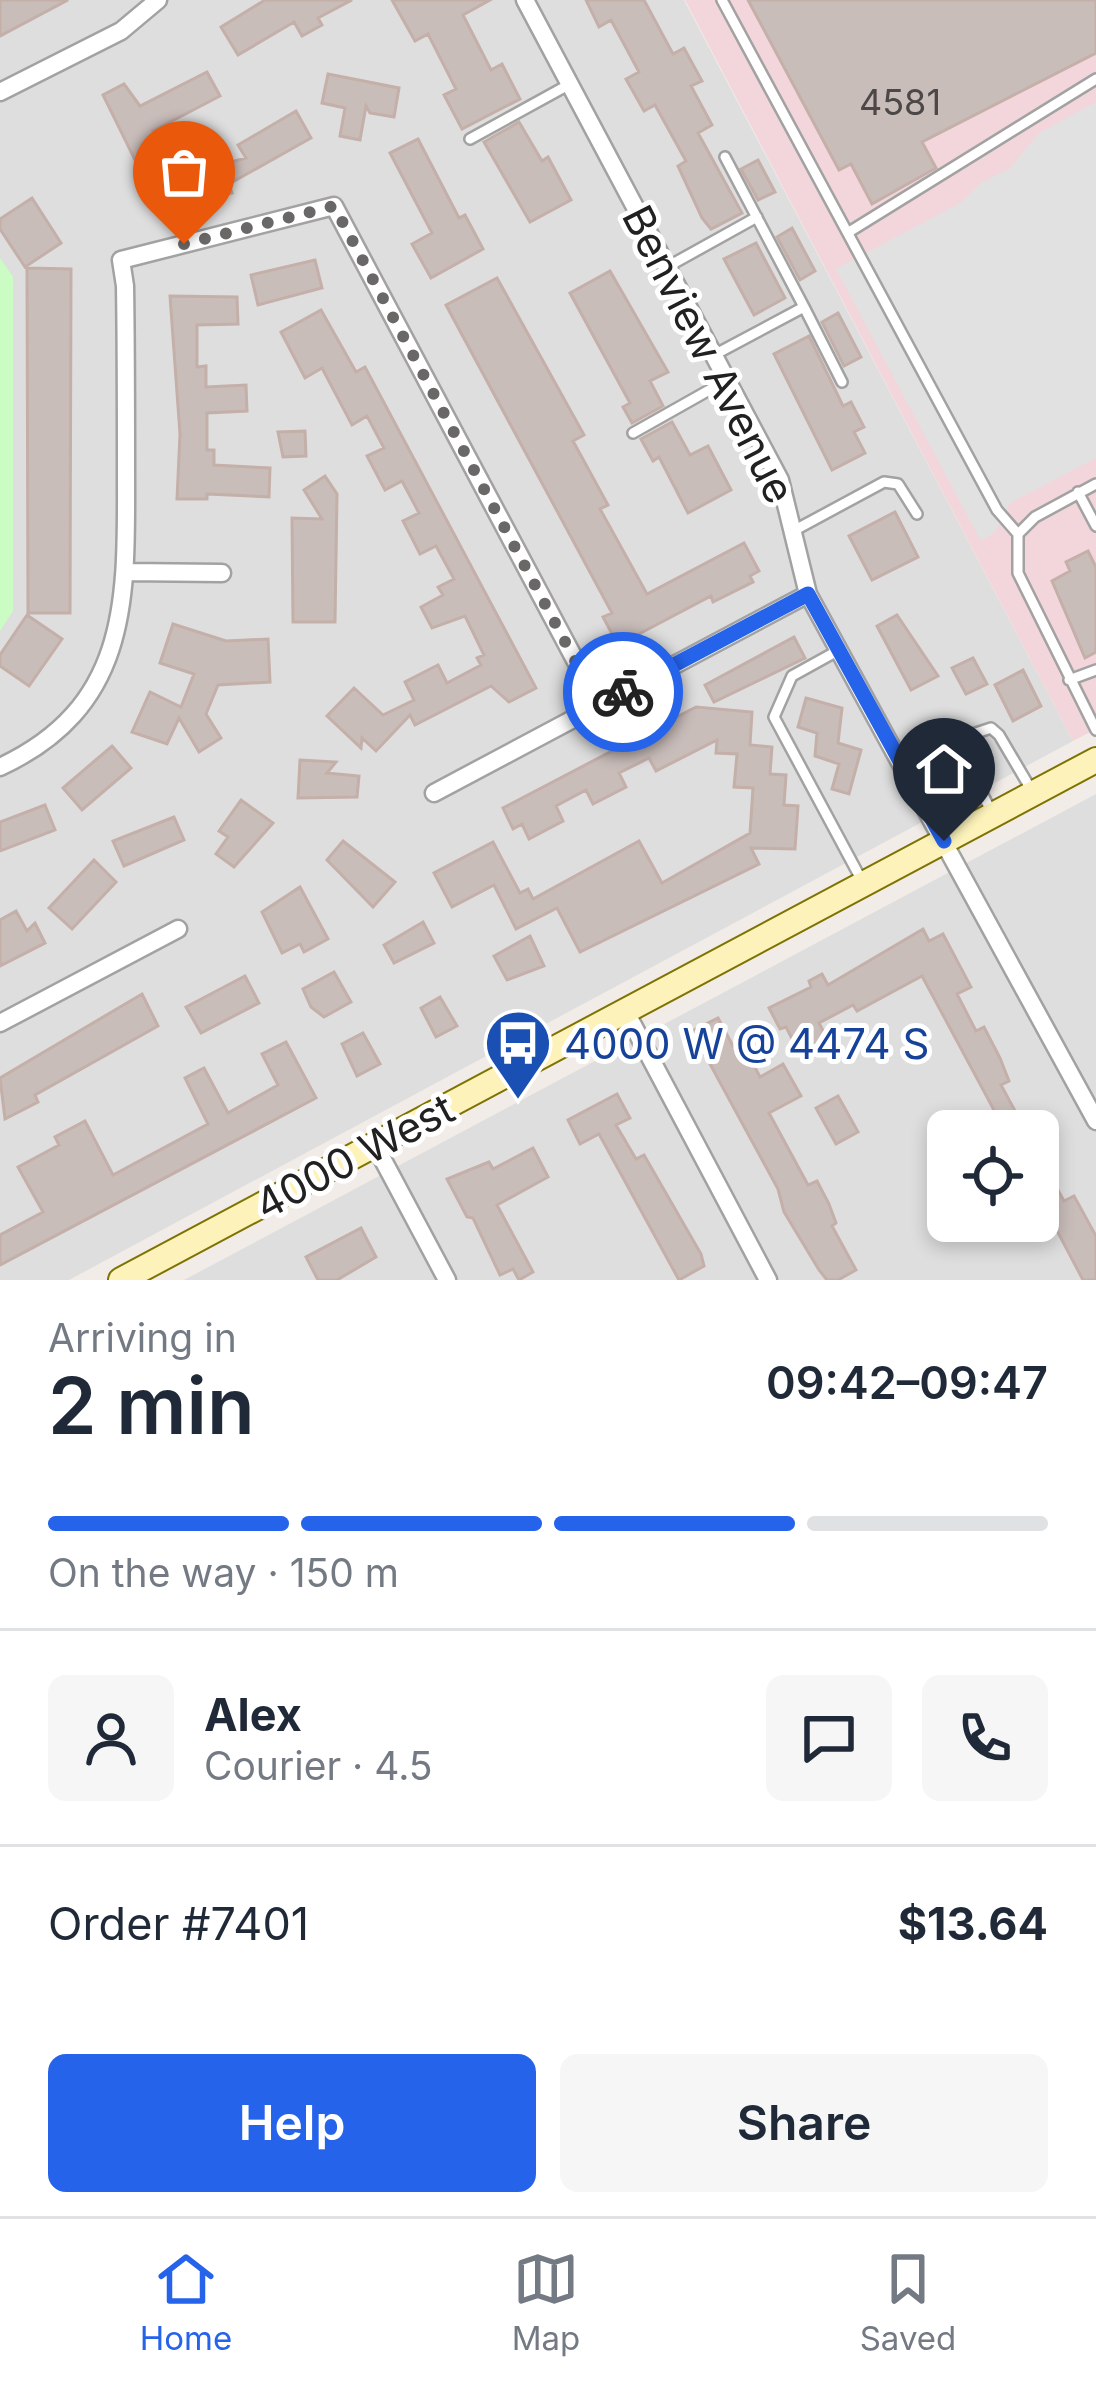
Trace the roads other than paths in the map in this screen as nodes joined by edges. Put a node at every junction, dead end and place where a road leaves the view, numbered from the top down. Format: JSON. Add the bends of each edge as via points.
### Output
{"nodes":[{"id":1,"x":158,"y":0,"type":"edge"},
{"id":2,"x":525,"y":0,"type":"edge"},
{"id":3,"x":722,"y":0,"type":"edge"},
{"id":4,"x":1096,"y":79,"type":"edge"},
{"id":5,"x":569,"y":84,"type":"junction"},
{"id":6,"x":0,"y":92,"type":"edge"},
{"id":7,"x":470,"y":139,"type":"dead end"},
{"id":8,"x":725,"y":157,"type":"dead end"},
{"id":9,"x":757,"y":217,"type":"junction"},
{"id":10,"x":849,"y":232,"type":"junction"},
{"id":11,"x":667,"y":267,"type":"junction"},
{"id":12,"x":804,"y":307,"type":"junction"},
{"id":13,"x":714,"y":355,"type":"junction"},
{"id":14,"x":728,"y":380,"type":"junction"},
{"id":15,"x":842,"y":382,"type":"dead end"},
{"id":16,"x":633,"y":433,"type":"dead end"},
{"id":17,"x":1096,"y":484,"type":"edge"},
{"id":18,"x":1078,"y":492,"type":"junction"},
{"id":19,"x":917,"y":514,"type":"dead end"},
{"id":20,"x":1096,"y":526,"type":"edge"},
{"id":21,"x":795,"y":530,"type":"junction"},
{"id":22,"x":1018,"y":534,"type":"junction"},
{"id":23,"x":126,"y":572,"type":"junction"},
{"id":24,"x":222,"y":572,"type":"dead end"},
{"id":25,"x":808,"y":594,"type":"junction"},
{"id":26,"x":839,"y":650,"type":"junction"},
{"id":27,"x":1096,"y":670,"type":"edge"},
{"id":28,"x":1070,"y":680,"type":"junction"},
{"id":29,"x":598,"y":704,"type":"junction"},
{"id":30,"x":1096,"y":730,"type":"edge"},
{"id":31,"x":1096,"y":760,"type":"edge"},
{"id":32,"x":0,"y":767,"type":"edge"},
{"id":33,"x":434,"y":793,"type":"dead end"},
{"id":34,"x":1034,"y":794,"type":"junction"},
{"id":35,"x":993,"y":815,"type":"junction"},
{"id":36,"x":944,"y":841,"type":"junction"},
{"id":37,"x":864,"y":884,"type":"junction"},
{"id":38,"x":178,"y":928,"type":"dead end"},
{"id":39,"x":626,"y":1012,"type":"junction"},
{"id":40,"x":0,"y":1023,"type":"edge"},
{"id":41,"x":1096,"y":1120,"type":"edge"},
{"id":42,"x":375,"y":1145,"type":"junction"},
{"id":43,"x":121,"y":1280,"type":"edge"},
{"id":44,"x":447,"y":1280,"type":"edge"},
{"id":45,"x":768,"y":1280,"type":"edge"}],
"edges":[{"from":1,"to":6,"type":"street","via":[[121,31]]},
{"from":2,"to":5,"type":"street","name":"Benview Avenue"},
{"from":3,"to":10,"type":"lane"},
{"from":4,"to":10,"type":"lane"},
{"from":5,"to":7,"type":"lane"},
{"from":5,"to":11,"type":"street","name":"Benview Avenue"},
{"from":8,"to":9,"type":"lane"},
{"from":9,"to":11,"type":"lane"},
{"from":9,"to":12,"type":"lane"},
{"from":10,"to":22,"type":"lane","via":[[997,510]]},
{"from":11,"to":13,"type":"street","name":"Benview Avenue"},
{"from":12,"to":13,"type":"lane"},
{"from":12,"to":15,"type":"lane"},
{"from":13,"to":14,"type":"street","name":"Benview Avenue"},
{"from":14,"to":16,"type":"lane"},
{"from":14,"to":21,"type":"street","name":"Benview Avenue","via":[[780,480]]},
{"from":17,"to":18,"type":"lane"},
{"from":18,"to":20,"type":"lane"},
{"from":18,"to":22,"type":"lane"},
{"from":19,"to":21,"type":"lane","via":[[898,484],[884,482]]},
{"from":21,"to":25,"type":"street","name":"Benview Avenue"},
{"from":22,"to":28,"type":"lane","via":[[1018,573]]},
{"from":23,"to":24,"type":"street"},
{"from":23,"to":29,"type":"street","via":[[121,260],[334,206]]},
{"from":23,"to":32,"type":"street","via":[[124,609],[92,688],[46,739]]},
{"from":25,"to":26,"type":"street","name":"Benview Avenue"},
{"from":25,"to":29,"type":"street"},
{"from":26,"to":36,"type":"street","name":"Benview Avenue"},
{"from":26,"to":37,"type":"lane","via":[[792,676],[774,717]]},
{"from":27,"to":28,"type":"lane"},
{"from":28,"to":30,"type":"lane"},
{"from":29,"to":33,"type":"street"},
{"from":31,"to":34,"type":"street","name":"4000 West"},
{"from":34,"to":35,"type":"street","name":"4000 West"},
{"from":34,"to":35,"type":"lane","via":[[999,735],[991,728],[973,734],[962,753]]},
{"from":35,"to":36,"type":"street","name":"4000 West"},
{"from":36,"to":37,"type":"street","name":"4000 West"},
{"from":36,"to":41,"type":"street","name":"Benview Avenue"},
{"from":37,"to":39,"type":"street","name":"4000 West"},
{"from":38,"to":40,"type":"street"},
{"from":39,"to":42,"type":"street","name":"4000 West"},
{"from":39,"to":45,"type":"street"},
{"from":42,"to":43,"type":"street","name":"4000 West"},
{"from":42,"to":44,"type":"street"}]}
